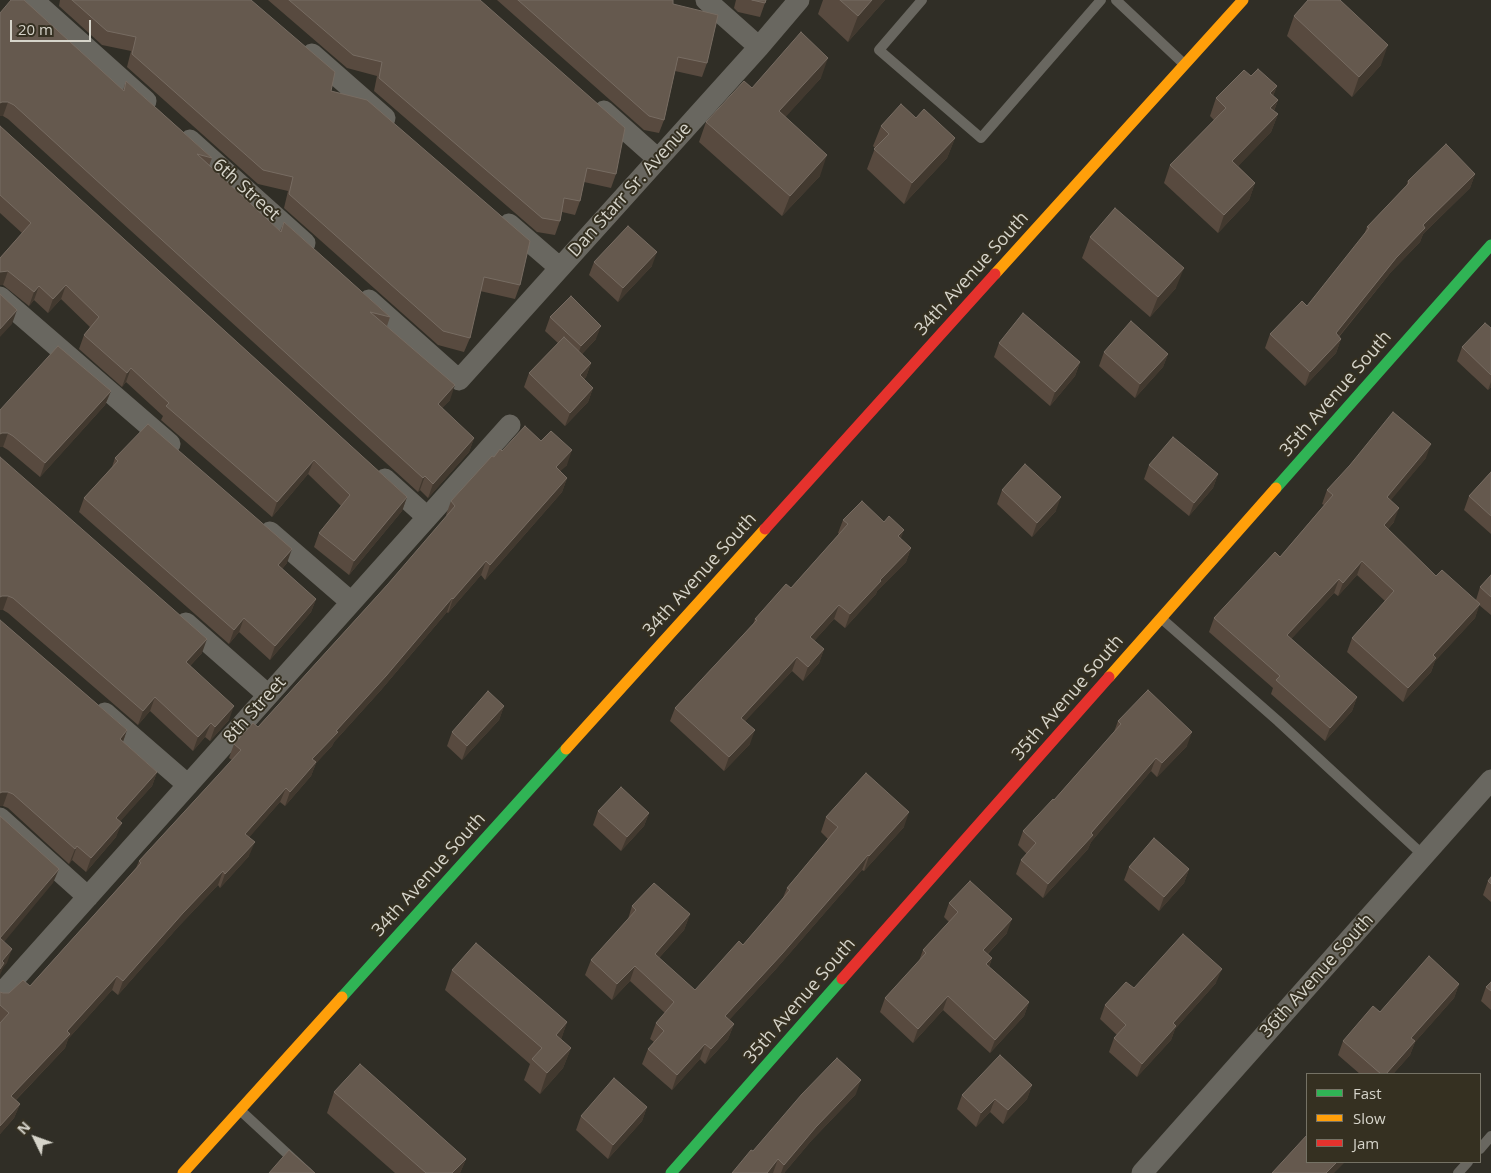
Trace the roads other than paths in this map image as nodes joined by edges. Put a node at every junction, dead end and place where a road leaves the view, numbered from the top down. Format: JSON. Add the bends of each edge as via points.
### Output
{"nodes":[{"id":1,"x":33,"y":0,"type":"edge"},
{"id":2,"x":706,"y":0,"type":"edge"},
{"id":3,"x":799,"y":0,"type":"edge"},
{"id":4,"x":922,"y":0,"type":"edge"},
{"id":5,"x":1101,"y":0,"type":"edge"},
{"id":6,"x":1116,"y":0,"type":"edge"},
{"id":7,"x":1243,"y":0,"type":"edge"},
{"id":8,"x":293,"y":38,"type":"edge"},
{"id":9,"x":759,"y":47,"type":"junction"},
{"id":10,"x":1185,"y":64,"type":"junction"},
{"id":11,"x":586,"y":95,"type":"edge"},
{"id":12,"x":397,"y":128,"type":"edge"},
{"id":13,"x":658,"y":159,"type":"junction"},
{"id":14,"x":493,"y":211,"type":"edge"},
{"id":15,"x":1491,"y":245,"type":"edge"},
{"id":16,"x":319,"y":256,"type":"edge"},
{"id":17,"x":560,"y":268,"type":"junction"},
{"id":18,"x":356,"y":288,"type":"edge"},
{"id":19,"x":0,"y":297,"type":"edge"},
{"id":20,"x":510,"y":426,"type":"dead end"},
{"id":21,"x":187,"y":459,"type":"edge"},
{"id":22,"x":368,"y":464,"type":"edge"},
{"id":23,"x":428,"y":517,"type":"junction"},
{"id":24,"x":254,"y":518,"type":"edge"},
{"id":25,"x":351,"y":602,"type":"junction"},
{"id":26,"x":171,"y":610,"type":"edge"},
{"id":27,"x":1162,"y":618,"type":"junction"},
{"id":28,"x":268,"y":695,"type":"junction"},
{"id":29,"x":90,"y":700,"type":"edge"},
{"id":30,"x":1491,"y":780,"type":"edge"},
{"id":31,"x":188,"y":785,"type":"junction"},
{"id":32,"x":0,"y":818,"type":"edge"},
{"id":33,"x":1424,"y":856,"type":"junction"},
{"id":34,"x":88,"y":896,"type":"junction"},
{"id":35,"x":0,"y":995,"type":"edge"},
{"id":36,"x":240,"y":1110,"type":"junction"},
{"id":37,"x":1491,"y":1136,"type":"edge"},
{"id":38,"x":1481,"y":1148,"type":"edge"},
{"id":39,"x":1467,"y":1163,"type":"edge"},
{"id":40,"x":183,"y":1173,"type":"edge"},
{"id":41,"x":308,"y":1173,"type":"edge"},
{"id":42,"x":672,"y":1173,"type":"edge"},
{"id":43,"x":1142,"y":1173,"type":"edge"},
{"id":44,"x":1458,"y":1173,"type":"edge"}],
"edges":[{"from":1,"to":16,"type":"street","name":"6th Street"},
{"from":2,"to":9,"type":"street"},
{"from":3,"to":9,"type":"street","name":"Dan Starr Sr. Avenue"},
{"from":4,"to":5,"type":"lane","via":[[879,50],[981,138]]},
{"from":6,"to":10,"type":"lane"},
{"from":7,"to":10,"type":"street","name":"34th Avenue South"},
{"from":8,"to":12,"type":"street"},
{"from":9,"to":13,"type":"street","name":"Dan Starr Sr. Avenue"},
{"from":10,"to":36,"type":"street","name":"34th Avenue South"},
{"from":11,"to":13,"type":"street"},
{"from":13,"to":17,"type":"street","name":"Dan Starr Sr. Avenue"},
{"from":14,"to":17,"type":"street"},
{"from":15,"to":27,"type":"street","name":"35th Avenue South"},
{"from":17,"to":18,"type":"street","name":"Dan Starr Sr. Avenue","via":[[459,380]]},
{"from":19,"to":21,"type":"street"},
{"from":20,"to":23,"type":"street","name":"8th Street"},
{"from":22,"to":23,"type":"street"},
{"from":23,"to":25,"type":"street","name":"8th Street"},
{"from":24,"to":25,"type":"street"},
{"from":25,"to":28,"type":"street","name":"8th Street"},
{"from":26,"to":28,"type":"street"},
{"from":27,"to":33,"type":"lane"},
{"from":27,"to":42,"type":"street","name":"35th Avenue South"},
{"from":28,"to":31,"type":"street","name":"8th Street"},
{"from":29,"to":31,"type":"street"},
{"from":30,"to":33,"type":"street","name":"36th Avenue South"},
{"from":31,"to":34,"type":"street","name":"8th Street"},
{"from":32,"to":34,"type":"street"},
{"from":33,"to":43,"type":"street","name":"36th Avenue South"},
{"from":34,"to":35,"type":"street","name":"8th Street"},
{"from":36,"to":40,"type":"street","name":"34th Avenue South"},
{"from":36,"to":41,"type":"lane"},
{"from":37,"to":38,"type":"lane"},
{"from":39,"to":44,"type":"lane"}]}
